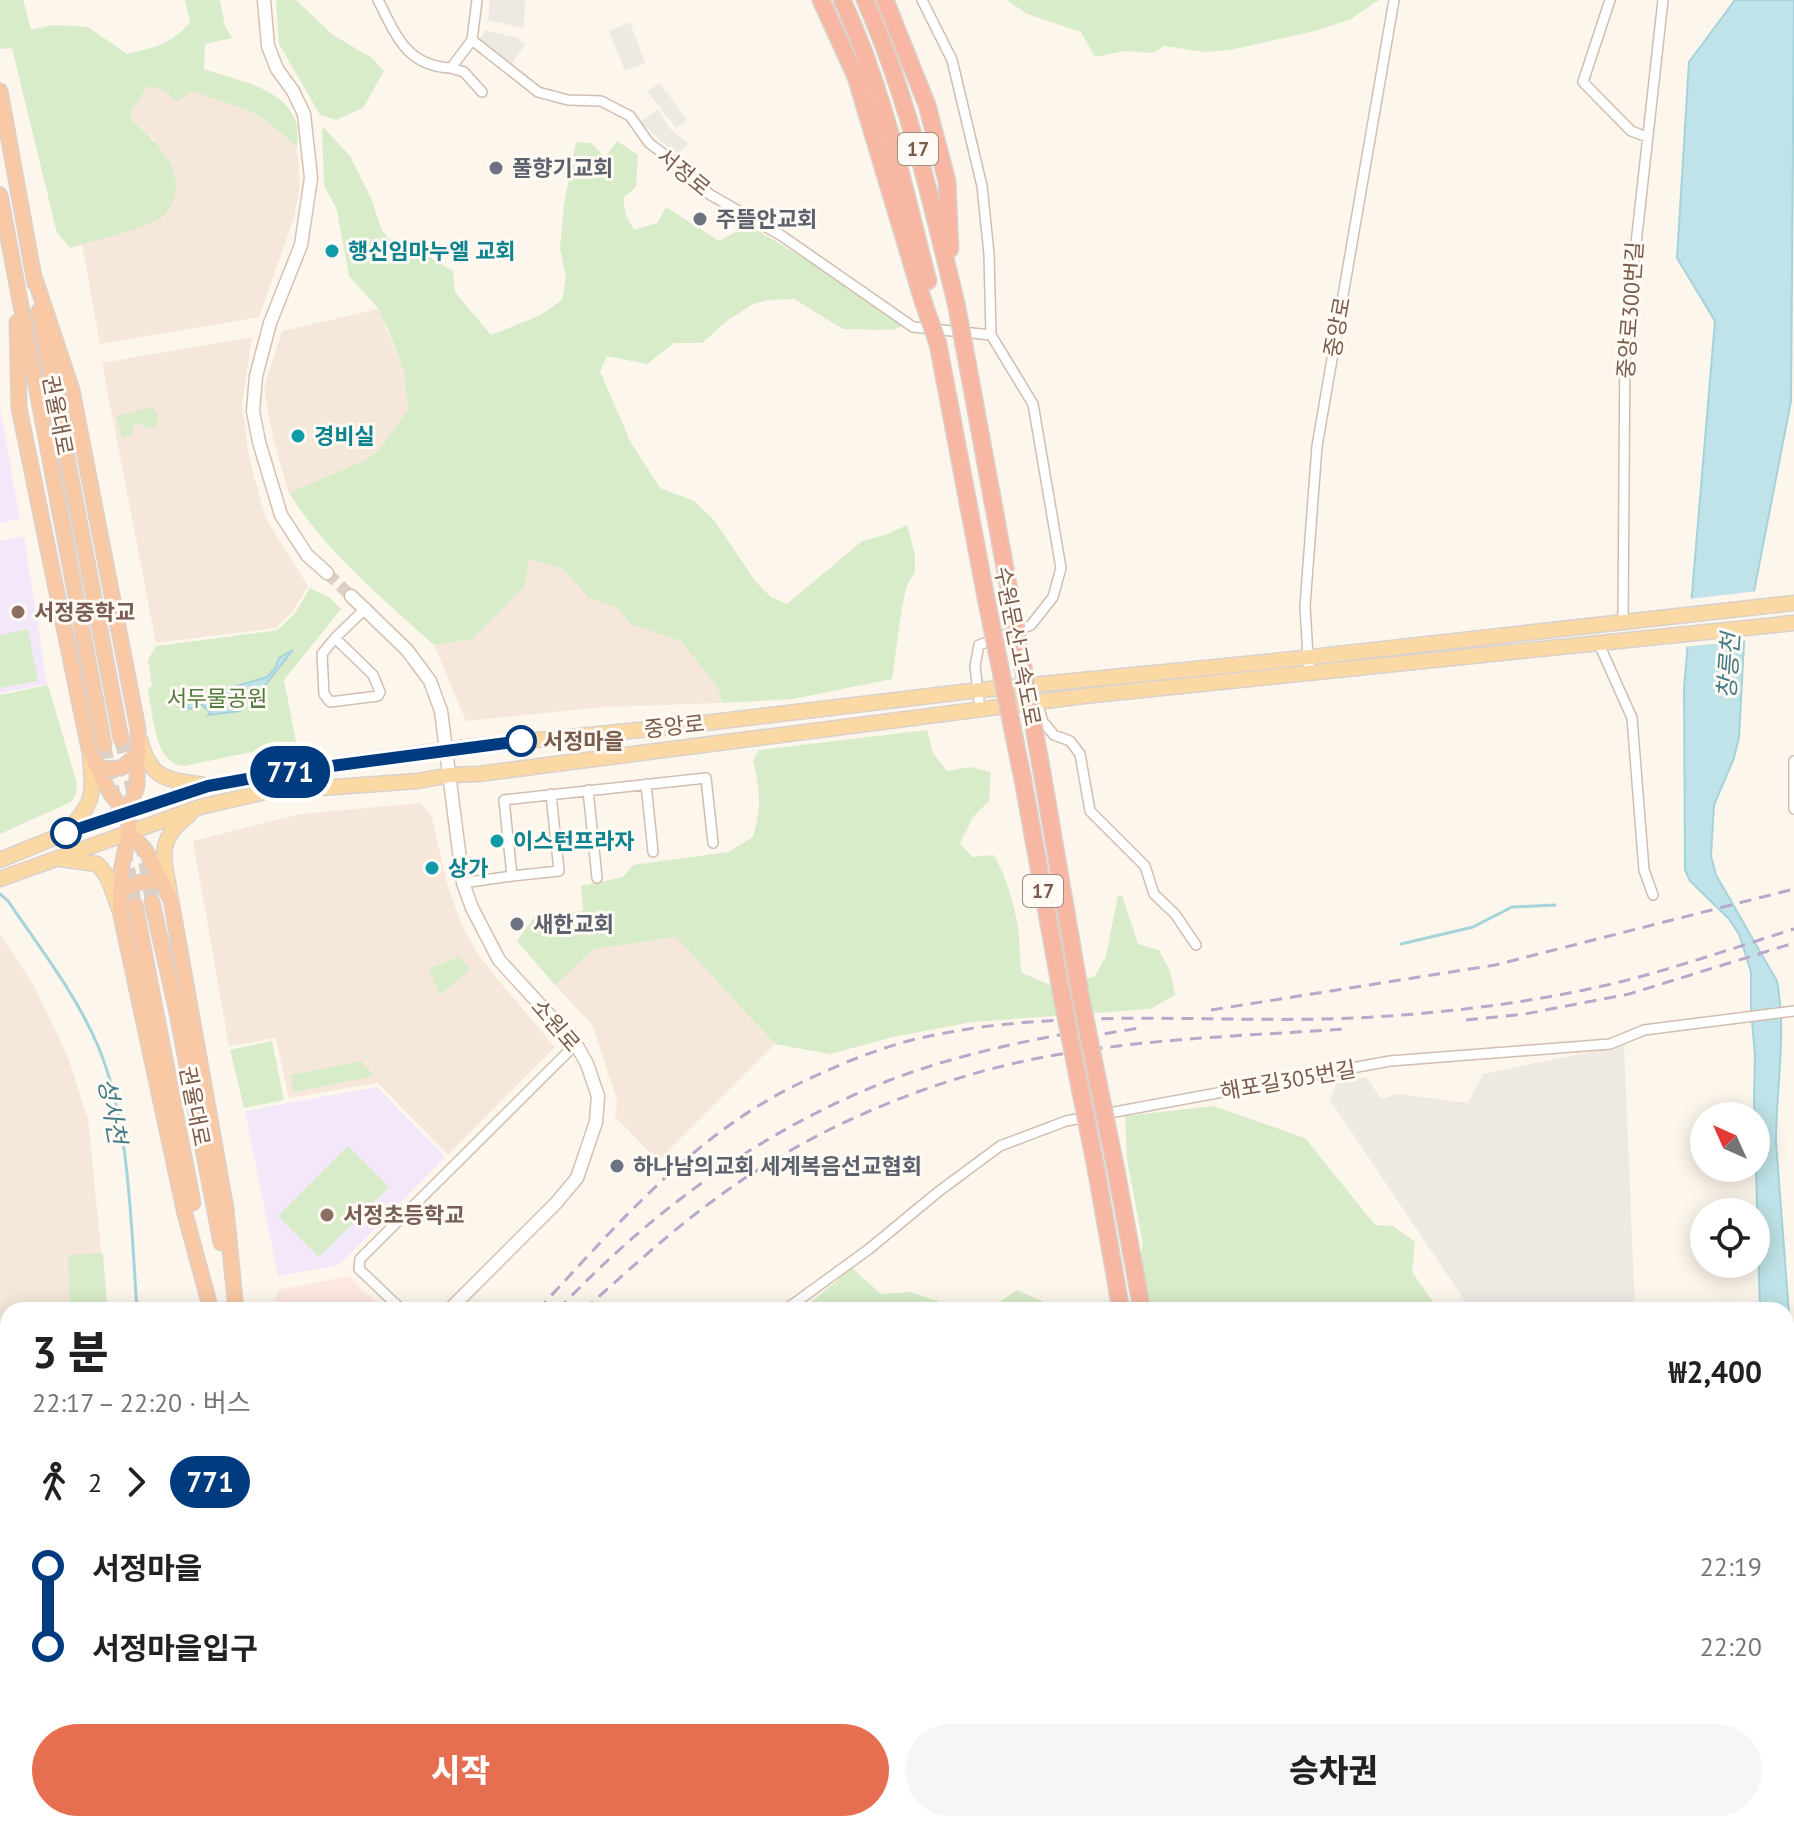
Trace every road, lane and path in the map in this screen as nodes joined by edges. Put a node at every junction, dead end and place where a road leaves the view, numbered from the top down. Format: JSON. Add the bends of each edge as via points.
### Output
{"nodes":[{"id":1,"x":264,"y":0,"type":"edge"},
{"id":2,"x":378,"y":0,"type":"edge"},
{"id":3,"x":477,"y":0,"type":"edge"},
{"id":4,"x":821,"y":0,"type":"edge"},
{"id":5,"x":842,"y":0,"type":"edge"},
{"id":6,"x":865,"y":0,"type":"edge"},
{"id":7,"x":885,"y":0,"type":"edge"},
{"id":8,"x":922,"y":0,"type":"edge"},
{"id":9,"x":1394,"y":0,"type":"edge"},
{"id":10,"x":1610,"y":0,"type":"edge"},
{"id":11,"x":1663,"y":0,"type":"edge"},
{"id":12,"x":472,"y":40,"type":"junction"},
{"id":13,"x":451,"y":68,"type":"junction"},
{"id":14,"x":0,"y":91,"type":"edge"},
{"id":15,"x":482,"y":92,"type":"dead end"},
{"id":16,"x":1647,"y":137,"type":"junction"},
{"id":17,"x":0,"y":195,"type":"edge"},
{"id":18,"x":34,"y":276,"type":"junction"},
{"id":19,"x":16,"y":282,"type":"junction"},
{"id":20,"x":951,"y":282,"type":"junction"},
{"id":21,"x":928,"y":301,"type":"junction"},
{"id":22,"x":991,"y":335,"type":"junction"},
{"id":23,"x":327,"y":573,"type":"tunnel mouth"},
{"id":24,"x":351,"y":596,"type":"tunnel mouth"},
{"id":25,"x":1794,"y":603,"type":"edge"},
{"id":26,"x":366,"y":608,"type":"junction"},
{"id":27,"x":1627,"y":622,"type":"junction"},
{"id":28,"x":1794,"y":623,"type":"edge"},
{"id":29,"x":335,"y":638,"type":"junction"},
{"id":30,"x":1599,"y":644,"type":"junction"},
{"id":31,"x":1309,"y":657,"type":"junction"},
{"id":32,"x":1309,"y":674,"type":"junction"},
{"id":33,"x":978,"y":691,"type":"junction"},
{"id":34,"x":1037,"y":702,"type":"junction"},
{"id":35,"x":980,"y":709,"type":"junction"},
{"id":36,"x":138,"y":729,"type":"junction"},
{"id":37,"x":121,"y":739,"type":"tunnel mouth"},
{"id":38,"x":104,"y":745,"type":"tunnel mouth"},
{"id":39,"x":89,"y":749,"type":"junction"},
{"id":40,"x":445,"y":750,"type":"junction"},
{"id":41,"x":139,"y":754,"type":"junction"},
{"id":42,"x":1794,"y":761,"type":"edge"},
{"id":43,"x":99,"y":769,"type":"junction"},
{"id":44,"x":450,"y":775,"type":"junction"},
{"id":45,"x":646,"y":784,"type":"junction"},
{"id":46,"x":208,"y":786,"type":"junction"},
{"id":47,"x":588,"y":790,"type":"junction"},
{"id":48,"x":551,"y":794,"type":"junction"},
{"id":49,"x":200,"y":807,"type":"junction"},
{"id":50,"x":1794,"y":809,"type":"edge"},
{"id":51,"x":128,"y":812,"type":"junction"},
{"id":52,"x":129,"y":832,"type":"junction"},
{"id":53,"x":66,"y":833,"type":"junction"},
{"id":54,"x":713,"y":843,"type":"dead end"},
{"id":55,"x":653,"y":852,"type":"dead end"},
{"id":56,"x":57,"y":858,"type":"junction"},
{"id":57,"x":2,"y":859,"type":"edge"},
{"id":58,"x":512,"y":876,"type":"junction"},
{"id":59,"x":597,"y":878,"type":"dead end"},
{"id":60,"x":0,"y":879,"type":"edge"},
{"id":61,"x":160,"y":882,"type":"junction"},
{"id":62,"x":463,"y":883,"type":"junction"},
{"id":63,"x":120,"y":891,"type":"junction"},
{"id":64,"x":1653,"y":895,"type":"dead end"},
{"id":65,"x":171,"y":900,"type":"junction"},
{"id":66,"x":152,"y":902,"type":"tunnel mouth"},
{"id":67,"x":135,"y":905,"type":"tunnel mouth"},
{"id":68,"x":120,"y":911,"type":"junction"},
{"id":69,"x":1196,"y":945,"type":"dead end"},
{"id":70,"x":1791,"y":1012,"type":"edge"},
{"id":71,"x":576,"y":1044,"type":"junction"},
{"id":72,"x":210,"y":1302,"type":"edge"},
{"id":73,"x":210,"y":1302,"type":"edge"},
{"id":74,"x":233,"y":1302,"type":"edge"},
{"id":75,"x":234,"y":1302,"type":"edge"},
{"id":76,"x":394,"y":1302,"type":"edge"},
{"id":77,"x":457,"y":1302,"type":"edge"},
{"id":78,"x":796,"y":1302,"type":"edge"},
{"id":79,"x":1120,"y":1302,"type":"edge"},
{"id":80,"x":1141,"y":1302,"type":"edge"}],
"edges":[{"from":1,"to":23,"type":"main road","via":[[268,46],[304,114],[311,178],[301,245],[270,323],[253,411],[281,515],[307,555]]},
{"from":2,"to":13,"type":"street","via":[[400,41],[419,62]]},
{"from":3,"to":12,"type":"street"},
{"from":4,"to":21,"type":"highway","via":[[856,77]]},
{"from":5,"to":21,"type":"highway","name":"수원문산고속도로","number":"17","via":[[873,78],[908,195]]},
{"from":6,"to":20,"type":"highway","name":"수원문산고속도로","number":"17","via":[[914,136]]},
{"from":7,"to":20,"type":"highway","via":[[927,105],[947,181]]},
{"from":8,"to":22,"type":"street","via":[[952,60],[982,186]]},
{"from":9,"to":31,"type":"street","name":"중앙로","via":[[1317,446],[1305,606]]},
{"from":10,"to":16,"type":"street","via":[[1583,82],[1631,131]]},
{"from":11,"to":16,"type":"street","name":"중앙로300번길"},
{"from":12,"to":13,"type":"street"},
{"from":12,"to":22,"type":"street","name":"서정로","via":[[538,92],[601,101],[630,116],[649,143],[709,194],[782,236],[913,327]]},
{"from":13,"to":15,"type":"street","via":[[464,72]]},
{"from":14,"to":18,"type":"highway","name":"권율대로"},
{"from":16,"to":27,"type":"street","name":"중앙로300번길","via":[[1625,343]]},
{"from":17,"to":19,"type":"highway","name":"권율대로"},
{"from":18,"to":36,"type":"highway","via":[[72,390]]},
{"from":18,"to":37,"type":"highway","name":"권율대로"},
{"from":19,"to":38,"type":"highway","name":"권율대로"},
{"from":19,"to":39,"type":"highway","via":[[19,408]]},
{"from":20,"to":80,"type":"highway","name":"수원문산고속도로","number":"17","bridge":true},
{"from":21,"to":79,"type":"highway","name":"수원문산고속도로","number":"17","bridge":true},
{"from":22,"to":33,"type":"street","via":[[1033,404],[1061,568],[1053,597],[1031,625],[979,645]]},
{"from":24,"to":26,"type":"main road"},
{"from":25,"to":27,"type":"main road","name":"중앙로"},
{"from":26,"to":29,"type":"street"},
{"from":26,"to":40,"type":"main road","via":[[430,681],[441,711]]},
{"from":27,"to":31,"type":"main road","name":"중앙로"},
{"from":28,"to":30,"type":"main road","name":"중앙로"},
{"from":29,"to":29,"type":"street","via":[[373,675],[378,696],[330,702],[324,694],[322,654]]},
{"from":30,"to":32,"type":"main road","name":"중앙로"},
{"from":30,"to":64,"type":"street","via":[[1632,718],[1644,870]]},
{"from":31,"to":32,"type":"street","name":"중앙로"},
{"from":31,"to":33,"type":"main road","name":"중앙로"},
{"from":32,"to":34,"type":"main road","name":"중앙로"},
{"from":33,"to":35,"type":"street"},
{"from":33,"to":40,"type":"main road","name":"중앙로"},
{"from":34,"to":35,"type":"main road","name":"중앙로"},
{"from":34,"to":69,"type":"street","via":[[1043,722],[1080,754],[1090,811],[1145,866],[1154,894]]},
{"from":35,"to":44,"type":"main road","name":"중앙로"},
{"from":36,"to":41,"type":"highway"},
{"from":36,"to":46,"type":"main road","via":[[148,764],[160,776]]},
{"from":39,"to":43,"type":"highway"},
{"from":39,"to":53,"type":"main road","via":[[92,798]]},
{"from":40,"to":44,"type":"main road","name":"소원로"},
{"from":40,"to":46,"type":"main road","name":"중앙로"},
{"from":41,"to":43,"type":"highway","via":[[121,768]]},
{"from":41,"to":51,"type":"highway"},
{"from":42,"to":50,"type":"street"},
{"from":43,"to":51,"type":"highway","via":[[116,802]]},
{"from":44,"to":49,"type":"main road","name":"중앙로","via":[[265,792]]},
{"from":44,"to":62,"type":"main road","name":"소원로"},
{"from":45,"to":47,"type":"street"},
{"from":45,"to":54,"type":"street","via":[[706,778]]},
{"from":45,"to":55,"type":"street"},
{"from":46,"to":51,"type":"main road","name":"중앙로"},
{"from":47,"to":48,"type":"street"},
{"from":47,"to":59,"type":"street"},
{"from":48,"to":58,"type":"street","via":[[504,800]]},
{"from":48,"to":58,"type":"street","via":[[559,871]]},
{"from":49,"to":52,"type":"main road","name":"중앙로"},
{"from":49,"to":65,"type":"main road","via":[[165,840]]},
{"from":51,"to":52,"type":"highway"},
{"from":51,"to":53,"type":"main road","name":"중앙로"},
{"from":52,"to":56,"type":"main road","name":"중앙로"},
{"from":52,"to":61,"type":"highway","via":[[146,851]]},
{"from":52,"to":63,"type":"highway"},
{"from":53,"to":57,"type":"main road","name":"중앙로"},
{"from":56,"to":60,"type":"main road","name":"중앙로"},
{"from":56,"to":68,"type":"main road","via":[[101,867]]},
{"from":58,"to":62,"type":"street"},
{"from":61,"to":63,"type":"highway","via":[[134,883]]},
{"from":61,"to":65,"type":"highway"},
{"from":62,"to":71,"type":"main road","name":"소원로","via":[[499,960]]},
{"from":63,"to":68,"type":"highway"},
{"from":65,"to":75,"type":"highway","via":[[226,1209]]},
{"from":66,"to":74,"type":"highway","name":"권율대로"},
{"from":67,"to":73,"type":"highway","name":"권율대로"},
{"from":68,"to":72,"type":"highway","via":[[185,1214]]},
{"from":70,"to":78,"type":"street","name":"해포길305번길","via":[[1644,1030],[1610,1044],[1390,1061],[1066,1121],[1000,1146]]},
{"from":71,"to":76,"type":"street","via":[[360,1259],[359,1269]]},
{"from":71,"to":77,"type":"main road","name":"소원로","via":[[598,1096],[596,1122],[577,1178]]}]}
